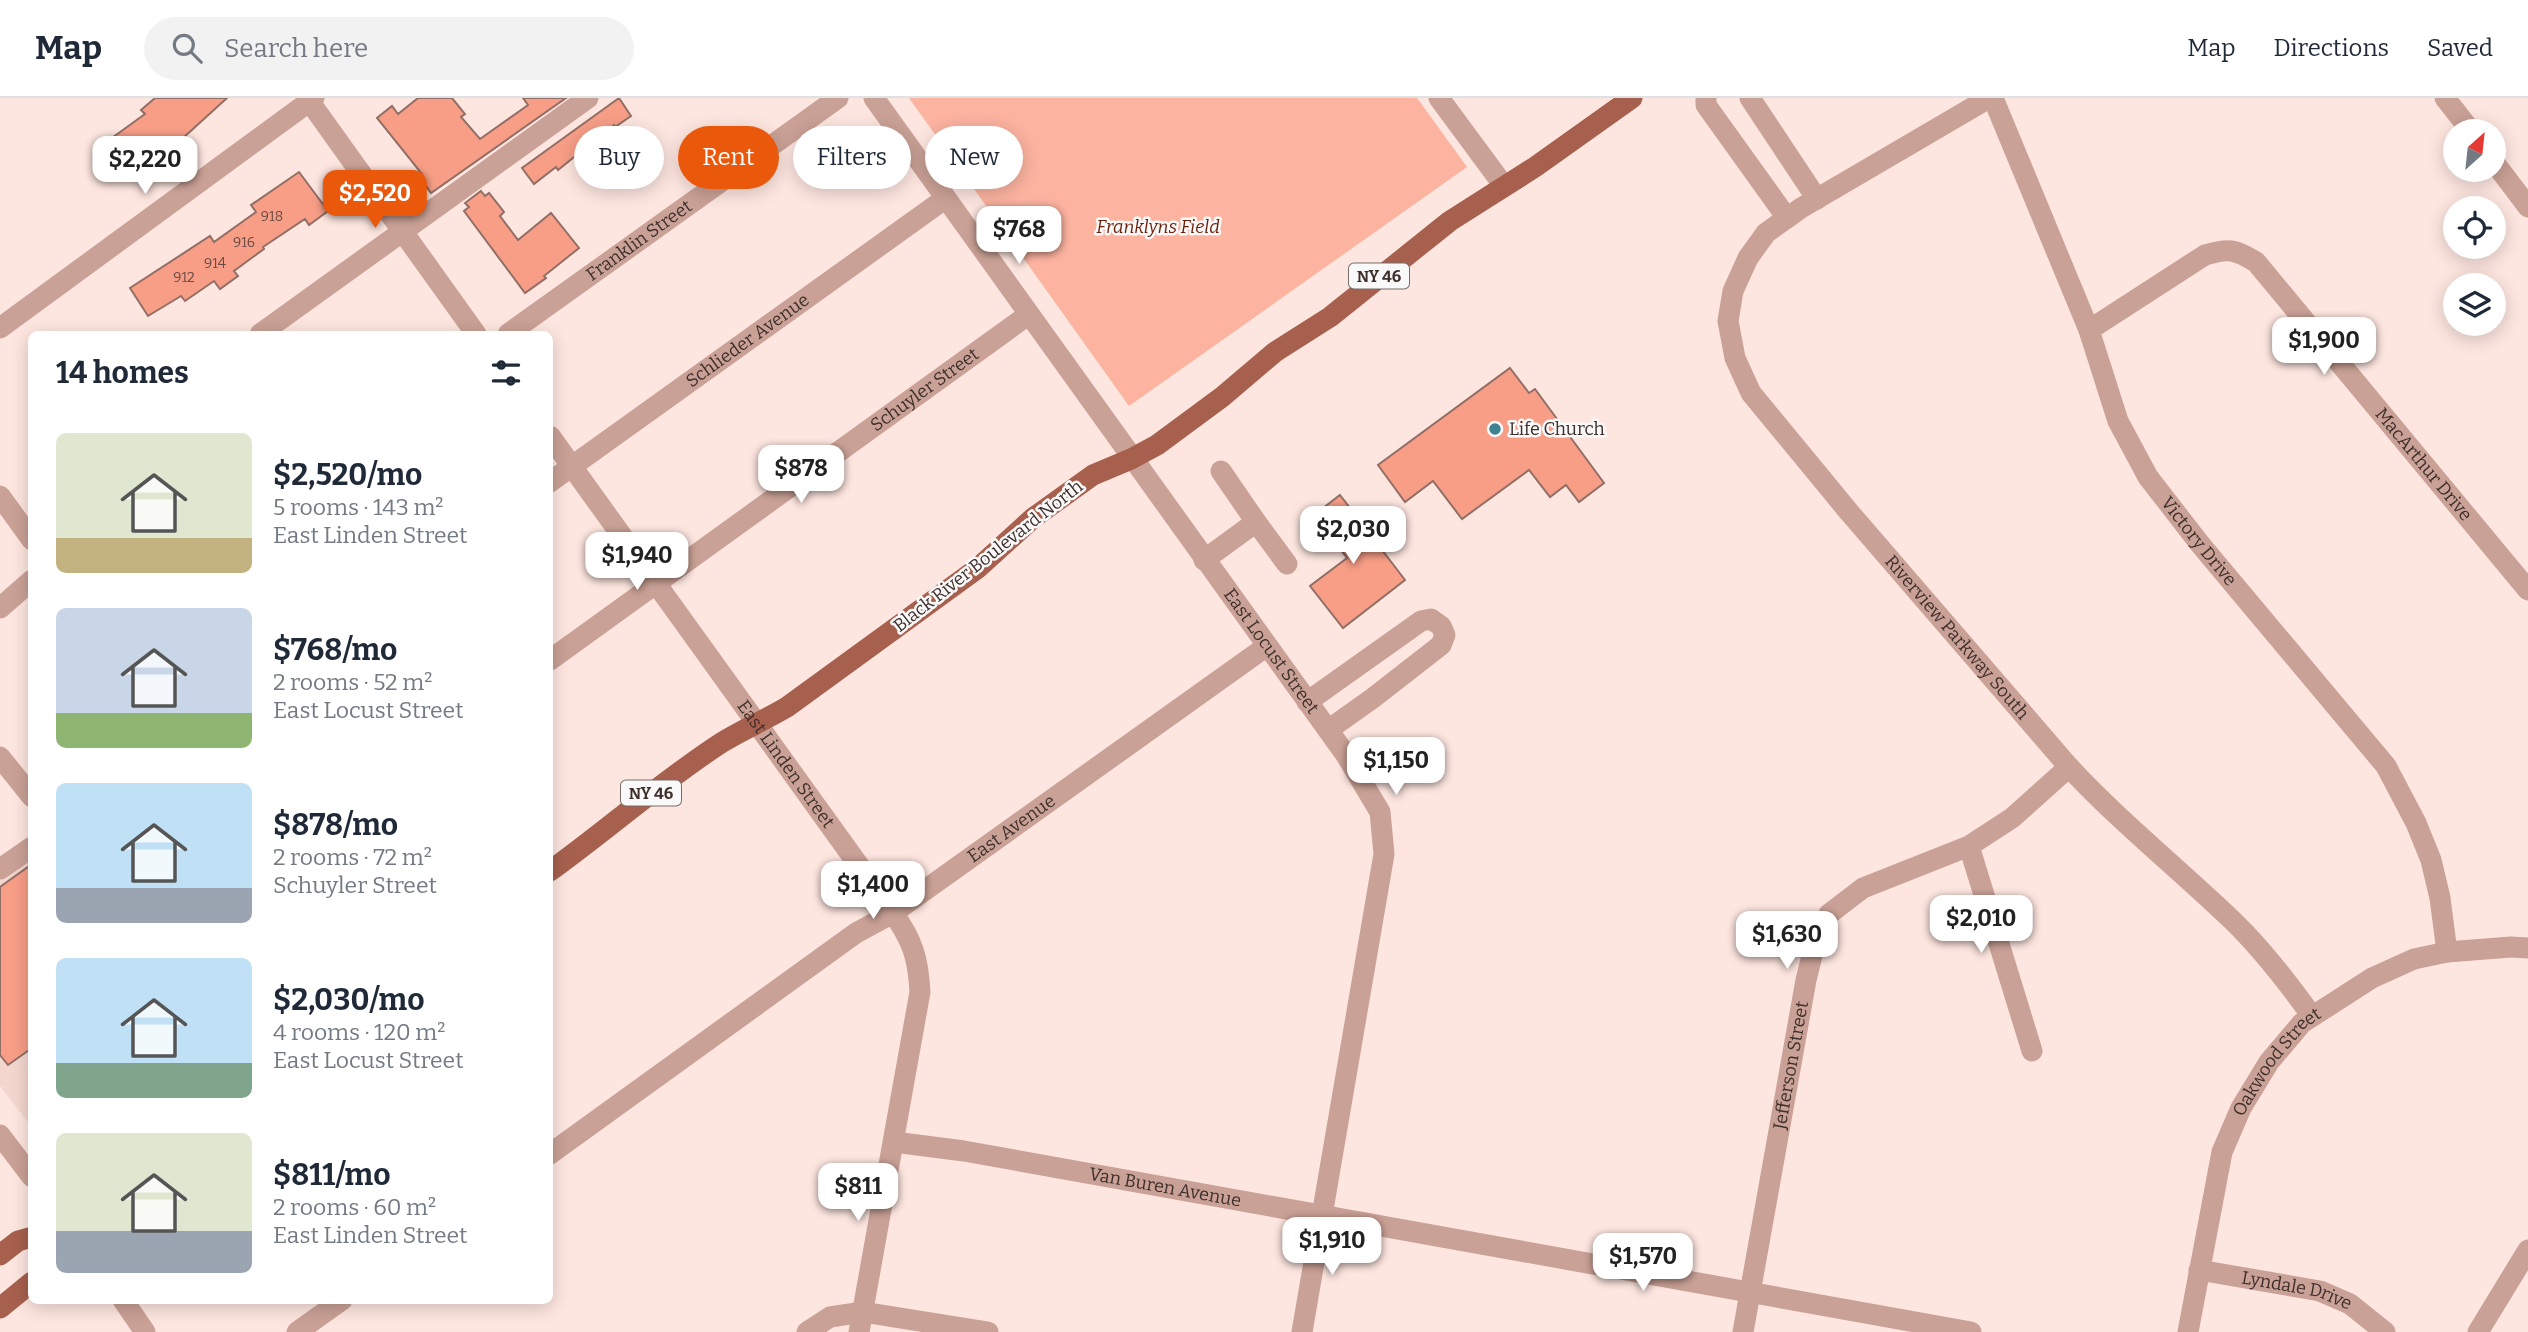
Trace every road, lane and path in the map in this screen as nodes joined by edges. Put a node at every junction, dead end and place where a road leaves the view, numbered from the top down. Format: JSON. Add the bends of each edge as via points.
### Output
{"nodes":[{"id":1,"x":588,"y":98,"type":"edge"},
{"id":2,"x":838,"y":98,"type":"edge"},
{"id":3,"x":874,"y":98,"type":"edge"},
{"id":4,"x":1439,"y":98,"type":"edge"},
{"id":5,"x":1632,"y":98,"type":"edge"},
{"id":6,"x":1706,"y":98,"type":"edge"},
{"id":7,"x":1750,"y":98,"type":"edge"},
{"id":8,"x":1991,"y":98,"type":"edge"},
{"id":9,"x":2445,"y":98,"type":"edge"},
{"id":10,"x":310,"y":99,"type":"edge"},
{"id":11,"x":2462,"y":119,"type":"edge"},
{"id":12,"x":2506,"y":178,"type":"edge"},
{"id":13,"x":1504,"y":186,"type":"junction"},
{"id":14,"x":946,"y":198,"type":"junction"},
{"id":15,"x":1817,"y":199,"type":"junction"},
{"id":16,"x":2528,"y":207,"type":"edge"},
{"id":17,"x":1787,"y":218,"type":"junction"},
{"id":18,"x":402,"y":233,"type":"junction"},
{"id":19,"x":1028,"y":315,"type":"junction"},
{"id":20,"x":0,"y":328,"type":"edge"},
{"id":21,"x":2089,"y":330,"type":"junction"},
{"id":22,"x":264,"y":331,"type":"edge"},
{"id":23,"x":474,"y":331,"type":"edge"},
{"id":24,"x":512,"y":331,"type":"edge"},
{"id":25,"x":553,"y":440,"type":"edge"},
{"id":26,"x":1131,"y":459,"type":"junction"},
{"id":27,"x":572,"y":466,"type":"junction"},
{"id":28,"x":1220,"y":471,"type":"dead end"},
{"id":29,"x":553,"y":480,"type":"edge"},
{"id":30,"x":0,"y":496,"type":"edge"},
{"id":31,"x":1256,"y":522,"type":"junction"},
{"id":32,"x":28,"y":534,"type":"edge"},
{"id":33,"x":1204,"y":560,"type":"junction"},
{"id":34,"x":1287,"y":564,"type":"dead end"},
{"id":35,"x":28,"y":584,"type":"edge"},
{"id":36,"x":657,"y":584,"type":"junction"},
{"id":37,"x":2528,"y":590,"type":"edge"},
{"id":38,"x":0,"y":608,"type":"edge"},
{"id":39,"x":1267,"y":646,"type":"junction"},
{"id":40,"x":553,"y":658,"type":"edge"},
{"id":41,"x":1307,"y":702,"type":"junction"},
{"id":42,"x":758,"y":725,"type":"junction"},
{"id":43,"x":1328,"y":730,"type":"junction"},
{"id":44,"x":0,"y":757,"type":"edge"},
{"id":45,"x":2069,"y":767,"type":"junction"},
{"id":46,"x":28,"y":792,"type":"edge"},
{"id":47,"x":1969,"y":846,"type":"junction"},
{"id":48,"x":28,"y":850,"type":"edge"},
{"id":49,"x":0,"y":869,"type":"edge"},
{"id":50,"x":553,"y":869,"type":"edge"},
{"id":51,"x":893,"y":913,"type":"junction"},
{"id":52,"x":2528,"y":948,"type":"edge"},
{"id":53,"x":2447,"y":952,"type":"junction"},
{"id":54,"x":2312,"y":1016,"type":"junction"},
{"id":55,"x":2032,"y":1052,"type":"dead end"},
{"id":56,"x":0,"y":1135,"type":"edge"},
{"id":57,"x":894,"y":1142,"type":"junction"},
{"id":58,"x":553,"y":1152,"type":"edge"},
{"id":59,"x":28,"y":1172,"type":"edge"},
{"id":60,"x":1321,"y":1216,"type":"junction"},
{"id":61,"x":28,"y":1238,"type":"edge"},
{"id":62,"x":2528,"y":1250,"type":"edge"},
{"id":63,"x":0,"y":1255,"type":"edge"},
{"id":64,"x":2199,"y":1270,"type":"junction"},
{"id":65,"x":28,"y":1285,"type":"edge"},
{"id":66,"x":1750,"y":1291,"type":"junction"},
{"id":67,"x":126,"y":1304,"type":"edge"},
{"id":68,"x":336,"y":1304,"type":"edge"},
{"id":69,"x":0,"y":1308,"type":"edge"},
{"id":70,"x":861,"y":1322,"type":"edge"},
{"id":71,"x":145,"y":1332,"type":"edge"},
{"id":72,"x":297,"y":1332,"type":"edge"},
{"id":73,"x":807,"y":1332,"type":"edge"},
{"id":74,"x":988,"y":1332,"type":"edge"},
{"id":75,"x":1302,"y":1332,"type":"edge"},
{"id":76,"x":1743,"y":1332,"type":"edge"},
{"id":77,"x":1971,"y":1332,"type":"edge"},
{"id":78,"x":2188,"y":1332,"type":"edge"},
{"id":79,"x":2385,"y":1332,"type":"edge"},
{"id":80,"x":2478,"y":1332,"type":"edge"}],
"edges":[{"from":1,"to":18,"type":"street"},
{"from":2,"to":24,"type":"street","name":"Franklin Street"},
{"from":3,"to":14,"type":"street","name":"East Locust Street"},
{"from":4,"to":13,"type":"street"},
{"from":5,"to":13,"type":"main road","name":"Black River Boulevard North","number":"NY 46"},
{"from":6,"to":17,"type":"street","via":[[1706,105]]},
{"from":7,"to":15,"type":"street"},
{"from":8,"to":15,"type":"street","name":"Riverview Parkway South"},
{"from":8,"to":21,"type":"street","name":"Victory Drive"},
{"from":9,"to":11,"type":"street"},
{"from":10,"to":18,"type":"street"},
{"from":10,"to":20,"type":"street"},
{"from":12,"to":16,"type":"street"},
{"from":13,"to":26,"type":"main road","name":"Black River Boulevard North","number":"NY 46","via":[[1440,228],[1330,317],[1275,352],[1157,445]]},
{"from":14,"to":19,"type":"street","name":"East Locust Street"},
{"from":14,"to":27,"type":"street","name":"Schlieder Avenue"},
{"from":15,"to":17,"type":"street","name":"Riverview Parkway South"},
{"from":17,"to":45,"type":"street","name":"Riverview Parkway South","via":[[1766,233],[1748,258],[1733,292],[1728,321],[1735,358],[1751,393]]},
{"from":18,"to":22,"type":"street"},
{"from":18,"to":23,"type":"street"},
{"from":19,"to":26,"type":"street","name":"East Locust Street"},
{"from":19,"to":36,"type":"street","name":"Schuyler Street"},
{"from":21,"to":37,"type":"street","name":"MacArthur Drive","via":[[2204,256],[2224,250],[2240,252],[2256,262]]},
{"from":21,"to":53,"type":"street","name":"Victory Drive","via":[[2118,421],[2148,477],[2386,766],[2431,860]]},
{"from":25,"to":27,"type":"street","name":"East Linden Street"},
{"from":26,"to":33,"type":"street","name":"East Locust Street"},
{"from":26,"to":42,"type":"main road","name":"Black River Boulevard North","number":"NY 46","via":[[1093,475],[1033,519],[978,568]]},
{"from":27,"to":29,"type":"street","name":"Schlieder Avenue"},
{"from":27,"to":36,"type":"street","name":"East Linden Street"},
{"from":28,"to":31,"type":"street"},
{"from":30,"to":32,"type":"street"},
{"from":31,"to":33,"type":"street"},
{"from":31,"to":34,"type":"street"},
{"from":33,"to":39,"type":"street","name":"East Locust Street"},
{"from":35,"to":38,"type":"street"},
{"from":36,"to":40,"type":"street","name":"Schuyler Street"},
{"from":36,"to":42,"type":"street","name":"East Linden Street"},
{"from":39,"to":41,"type":"street","name":"East Locust Street"},
{"from":39,"to":51,"type":"street","name":"East Avenue"},
{"from":41,"to":43,"type":"street","name":"East Locust Street"},
{"from":41,"to":43,"type":"street","via":[[1421,621],[1431,619],[1441,626],[1445,635],[1441,645]]},
{"from":42,"to":50,"type":"main road","name":"Black River Boulevard North","number":"NY 46","via":[[713,749]]},
{"from":42,"to":51,"type":"street","name":"East Linden Street"},
{"from":43,"to":60,"type":"street","name":"East Locust Street","via":[[1380,813],[1384,854]]},
{"from":44,"to":46,"type":"street"},
{"from":45,"to":47,"type":"street","name":"Jefferson Street","via":[[2012,818]]},
{"from":45,"to":54,"type":"street","name":"Riverview Parkway South","via":[[2104,805],[2234,922],[2281,972]]},
{"from":47,"to":55,"type":"street"},
{"from":47,"to":66,"type":"street","name":"Jefferson Street","via":[[1863,888],[1829,914],[1816,939]]},
{"from":48,"to":49,"type":"street"},
{"from":51,"to":57,"type":"street","name":"East Linden Street","via":[[909,935],[918,962],[920,992]]},
{"from":51,"to":58,"type":"street","name":"East Avenue","via":[[856,933]]},
{"from":52,"to":53,"type":"street","name":"Oakwood Street"},
{"from":53,"to":54,"type":"street","name":"Oakwood Street","via":[[2414,959],[2372,978]]},
{"from":54,"to":64,"type":"street","name":"Oakwood Street","via":[[2269,1062],[2241,1108],[2222,1152]]},
{"from":56,"to":59,"type":"street"},
{"from":57,"to":60,"type":"street","name":"Van Buren Avenue"},
{"from":57,"to":70,"type":"street","name":"East Linden Street"},
{"from":60,"to":66,"type":"street","name":"Van Buren Avenue"},
{"from":60,"to":75,"type":"street","name":"East Locust Street"},
{"from":61,"to":63,"type":"main road"},
{"from":62,"to":80,"type":"street"},
{"from":64,"to":78,"type":"street","name":"Oakwood Street"},
{"from":64,"to":79,"type":"street","name":"Lyndale Drive","via":[[2320,1291],[2350,1304]]},
{"from":65,"to":69,"type":"main road"},
{"from":66,"to":76,"type":"street","name":"Jefferson Street"},
{"from":66,"to":77,"type":"street","name":"Van Buren Avenue"},
{"from":67,"to":71,"type":"street"},
{"from":68,"to":72,"type":"street"},
{"from":70,"to":73,"type":"street","via":[[830,1317]]},
{"from":70,"to":74,"type":"street"}]}
